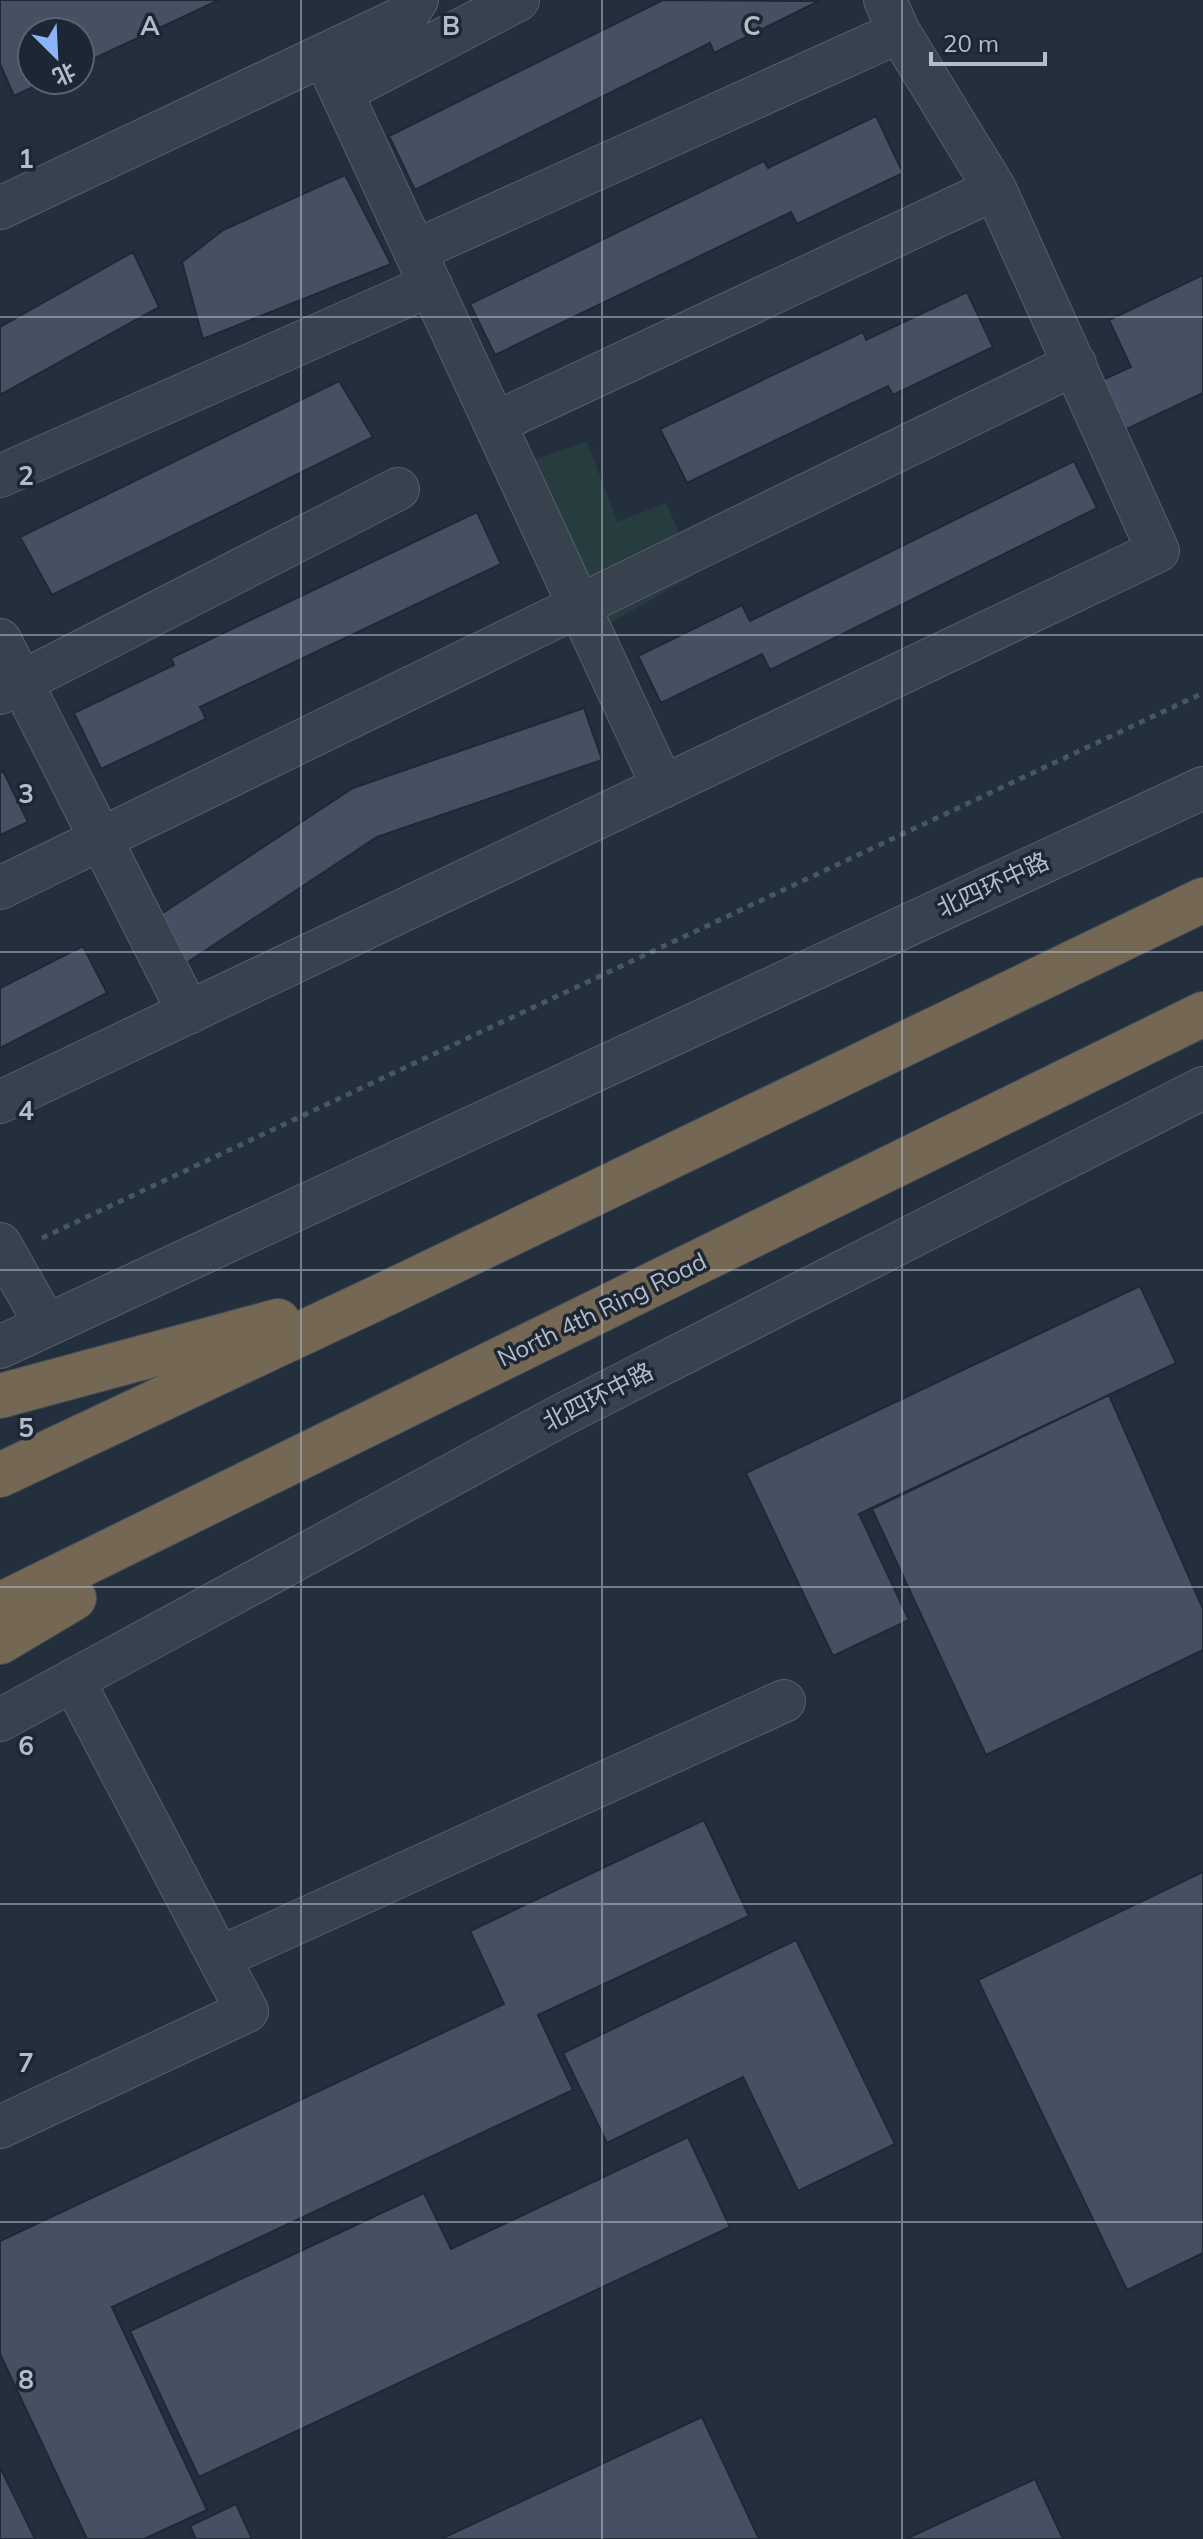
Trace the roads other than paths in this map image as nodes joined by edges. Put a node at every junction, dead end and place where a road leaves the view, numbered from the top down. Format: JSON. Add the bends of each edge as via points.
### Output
{"nodes":[{"id":1,"x":417,"y":0,"type":"edge"},
{"id":2,"x":518,"y":0,"type":"edge"},
{"id":3,"x":892,"y":16,"type":"edge"},
{"id":4,"x":324,"y":55,"type":"junction"},
{"id":5,"x":342,"y":92,"type":"junction"},
{"id":6,"x":995,"y":189,"type":"junction"},
{"id":7,"x":4,"y":196,"type":"edge"},
{"id":8,"x":423,"y":268,"type":"junction"},
{"id":9,"x":1075,"y":364,"type":"junction"},
{"id":10,"x":495,"y":423,"type":"junction"},
{"id":11,"x":0,"y":476,"type":"edge"},
{"id":12,"x":398,"y":489,"type":"dead end"},
{"id":13,"x":579,"y":605,"type":"junction"},
{"id":14,"x":0,"y":640,"type":"edge"},
{"id":15,"x":11,"y":688,"type":"edge"},
{"id":16,"x":663,"y":787,"type":"junction"},
{"id":17,"x":1203,"y":788,"type":"edge"},
{"id":18,"x":100,"y":839,"type":"junction"},
{"id":19,"x":0,"y":888,"type":"edge"},
{"id":20,"x":1203,"y":900,"type":"edge"},
{"id":21,"x":189,"y":1013,"type":"junction"},
{"id":22,"x":1203,"y":1014,"type":"edge"},
{"id":23,"x":1203,"y":1088,"type":"edge"},
{"id":24,"x":0,"y":1102,"type":"edge"},
{"id":25,"x":3,"y":1249,"type":"edge"},
{"id":26,"x":396,"y":1289,"type":"junction"},
{"id":27,"x":46,"y":1325,"type":"junction"},
{"id":28,"x":0,"y":1347,"type":"edge"},
{"id":29,"x":0,"y":1396,"type":"edge"},
{"id":30,"x":139,"y":1408,"type":"junction"},
{"id":31,"x":0,"y":1445,"type":"edge"},
{"id":32,"x":308,"y":1455,"type":"junction"},
{"id":33,"x":0,"y":1475,"type":"edge"},
{"id":34,"x":0,"y":1605,"type":"edge"},
{"id":35,"x":0,"y":1642,"type":"edge"},
{"id":36,"x":73,"y":1680,"type":"junction"},
{"id":37,"x":784,"y":1701,"type":"dead end"},
{"id":38,"x":0,"y":1720,"type":"edge"},
{"id":39,"x":219,"y":1958,"type":"junction"},
{"id":40,"x":0,"y":2127,"type":"edge"}],
"edges":[{"from":1,"to":4,"type":"street","via":[[406,16]]},
{"from":2,"to":5,"type":"street"},
{"from":3,"to":6,"type":"street"},
{"from":3,"to":8,"type":"street"},
{"from":4,"to":5,"type":"street"},
{"from":4,"to":7,"type":"street"},
{"from":5,"to":8,"type":"street"},
{"from":6,"to":9,"type":"street"},
{"from":6,"to":10,"type":"street"},
{"from":8,"to":10,"type":"street"},
{"from":8,"to":11,"type":"street"},
{"from":9,"to":13,"type":"street"},
{"from":9,"to":16,"type":"street","via":[[1158,551]]},
{"from":10,"to":13,"type":"street"},
{"from":12,"to":15,"type":"street"},
{"from":13,"to":16,"type":"street"},
{"from":13,"to":18,"type":"street"},
{"from":14,"to":15,"type":"street"},
{"from":15,"to":18,"type":"street"},
{"from":16,"to":21,"type":"street"},
{"from":17,"to":27,"type":"street","name":"北四环中路"},
{"from":18,"to":19,"type":"street"},
{"from":18,"to":21,"type":"street"},
{"from":20,"to":26,"type":"highway"},
{"from":21,"to":24,"type":"street"},
{"from":22,"to":32,"type":"highway","name":"North 4th Ring Road"},
{"from":23,"to":36,"type":"street","name":"北四环中路","via":[[562,1415]]},
{"from":25,"to":27,"type":"street"},
{"from":26,"to":29,"type":"highway"},
{"from":26,"to":30,"type":"highway"},
{"from":27,"to":28,"type":"street","name":"北四环中路"},
{"from":30,"to":31,"type":"highway"},
{"from":30,"to":33,"type":"highway"},
{"from":32,"to":34,"type":"highway","name":"North 4th Ring Road"},
{"from":32,"to":35,"type":"highway"},
{"from":36,"to":38,"type":"street","name":"北四环中路"},
{"from":36,"to":39,"type":"street"},
{"from":37,"to":39,"type":"street"},
{"from":39,"to":40,"type":"street","via":[[247,2011]]}]}
